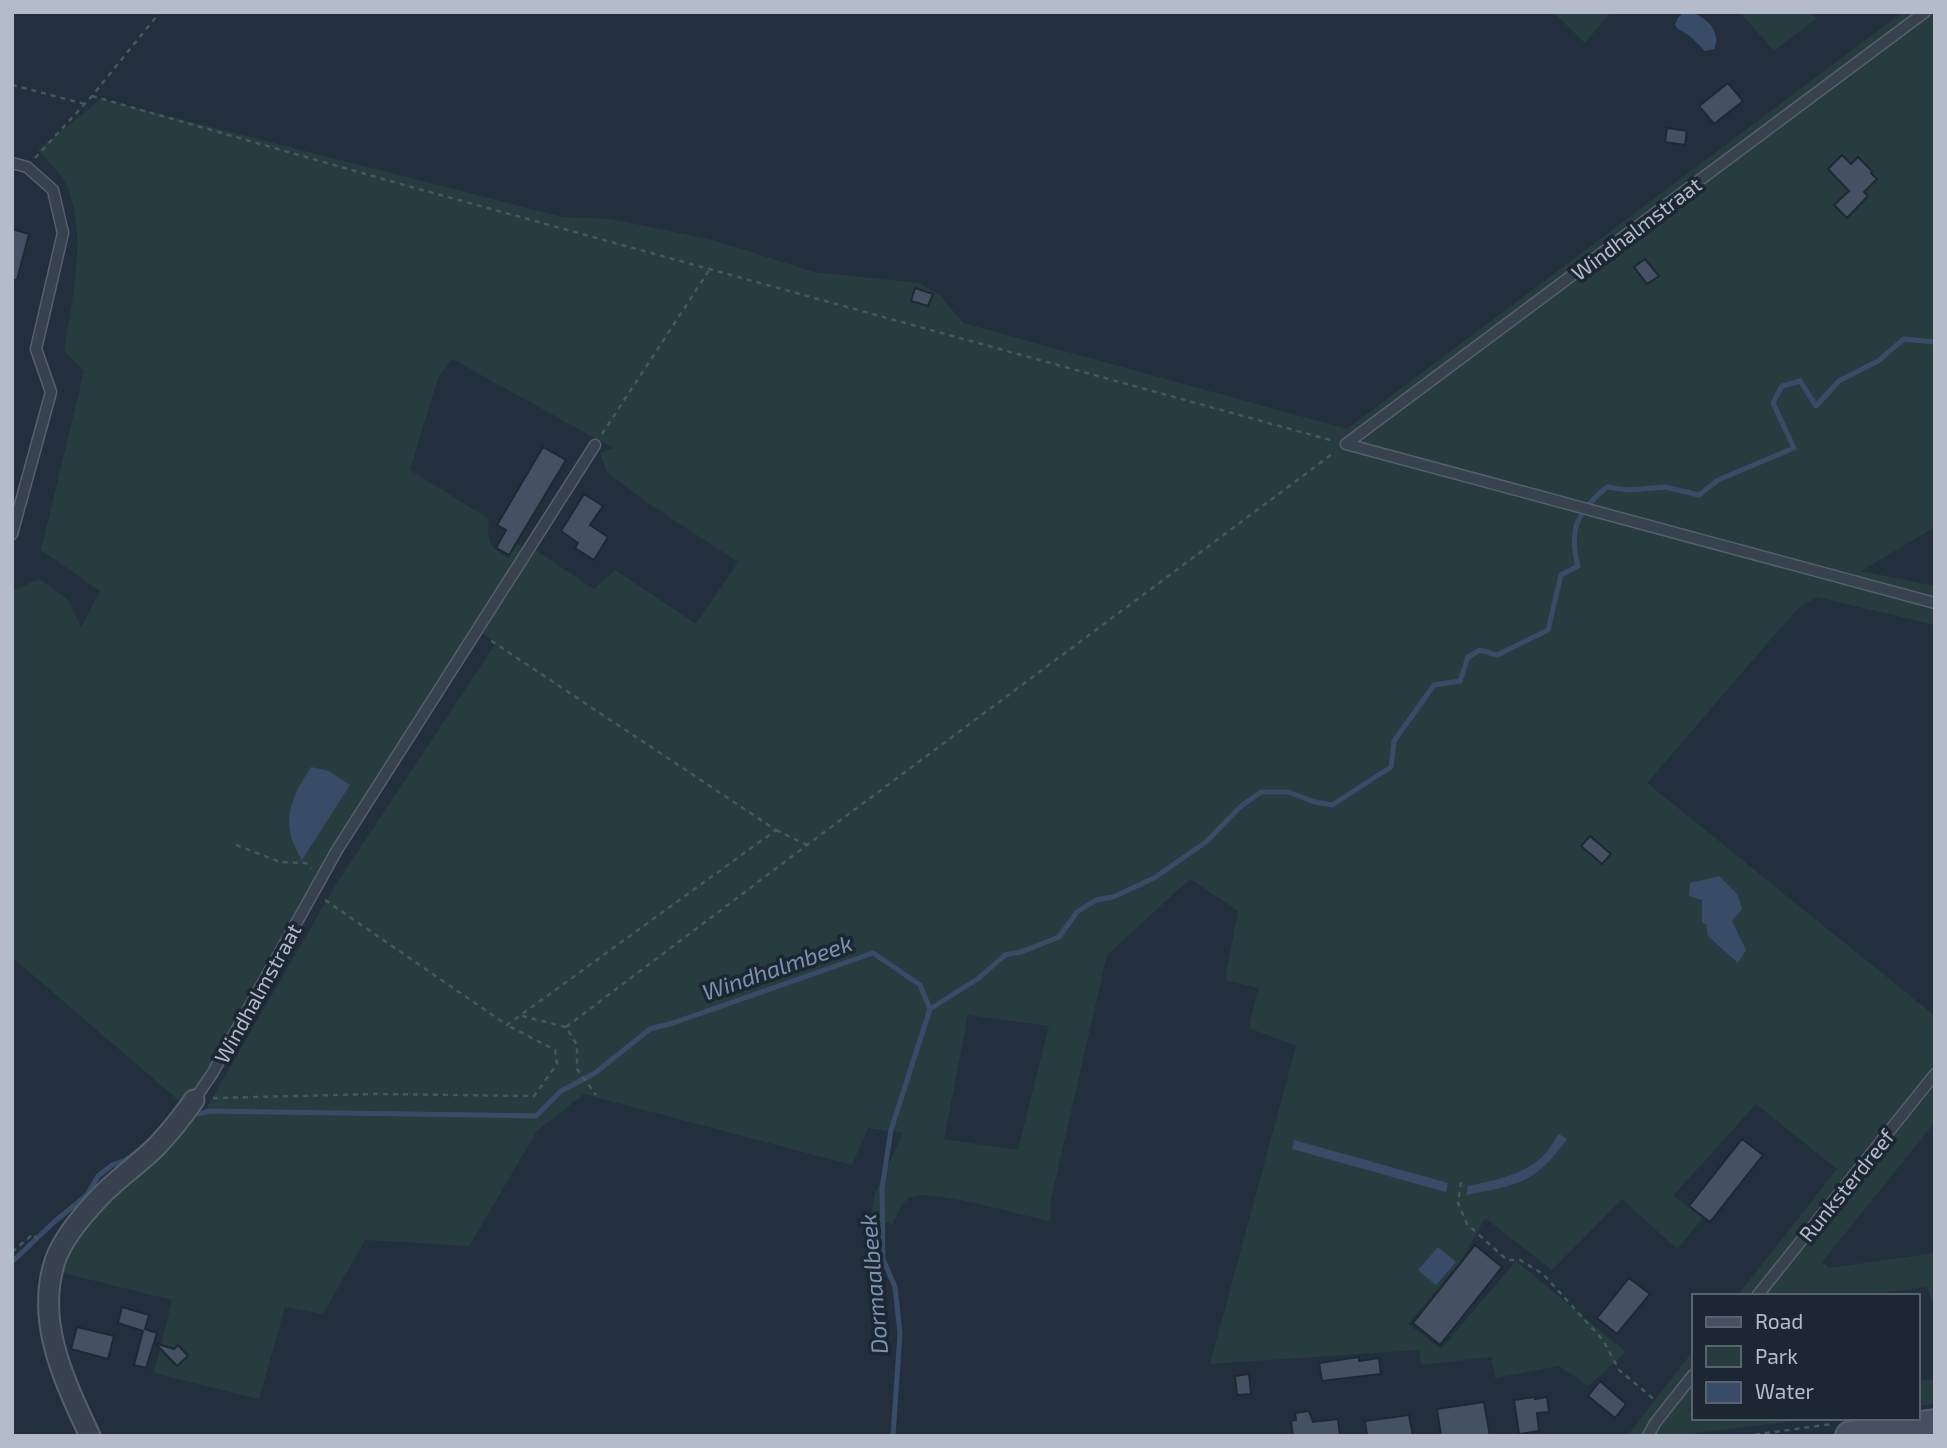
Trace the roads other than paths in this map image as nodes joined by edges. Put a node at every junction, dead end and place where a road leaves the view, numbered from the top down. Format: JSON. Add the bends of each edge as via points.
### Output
{"nodes":[{"id":1,"x":1925,"y":12,"type":"edge"},
{"id":2,"x":12,"y":163,"type":"edge"},
{"id":3,"x":595,"y":445,"type":"road end"},
{"id":4,"x":12,"y":534,"type":"edge"},
{"id":5,"x":1935,"y":603,"type":"edge"},
{"id":6,"x":1935,"y":1074,"type":"edge"},
{"id":7,"x":195,"y":1099,"type":"joint"},
{"id":8,"x":1758,"y":1294,"type":"edge"},
{"id":9,"x":1692,"y":1376,"type":"edge"},
{"id":10,"x":1935,"y":1424,"type":"edge"},
{"id":11,"x":1844,"y":1430,"type":"edge"},
{"id":12,"x":90,"y":1436,"type":"edge"},
{"id":13,"x":1648,"y":1436,"type":"edge"}],
"edges":[{"from":1,"to":5,"type":"lane","name":"Windhalmstraat","via":[[1346,444]]},
{"from":2,"to":4,"type":"lane","via":[[27,167],[53,190],[63,233],[36,349],[51,392]]},
{"from":3,"to":7,"type":"lane","name":"Windhalmstraat","via":[[320,880]]},
{"from":6,"to":8,"type":"lane","name":"Runksterdreef"},
{"from":7,"to":12,"type":"street","name":"Windhalmstraat","via":[[156,1146],[97,1199],[55,1259],[49,1286],[55,1353]]},
{"from":9,"to":13,"type":"lane"},
{"from":10,"to":11,"type":"street"}]}
